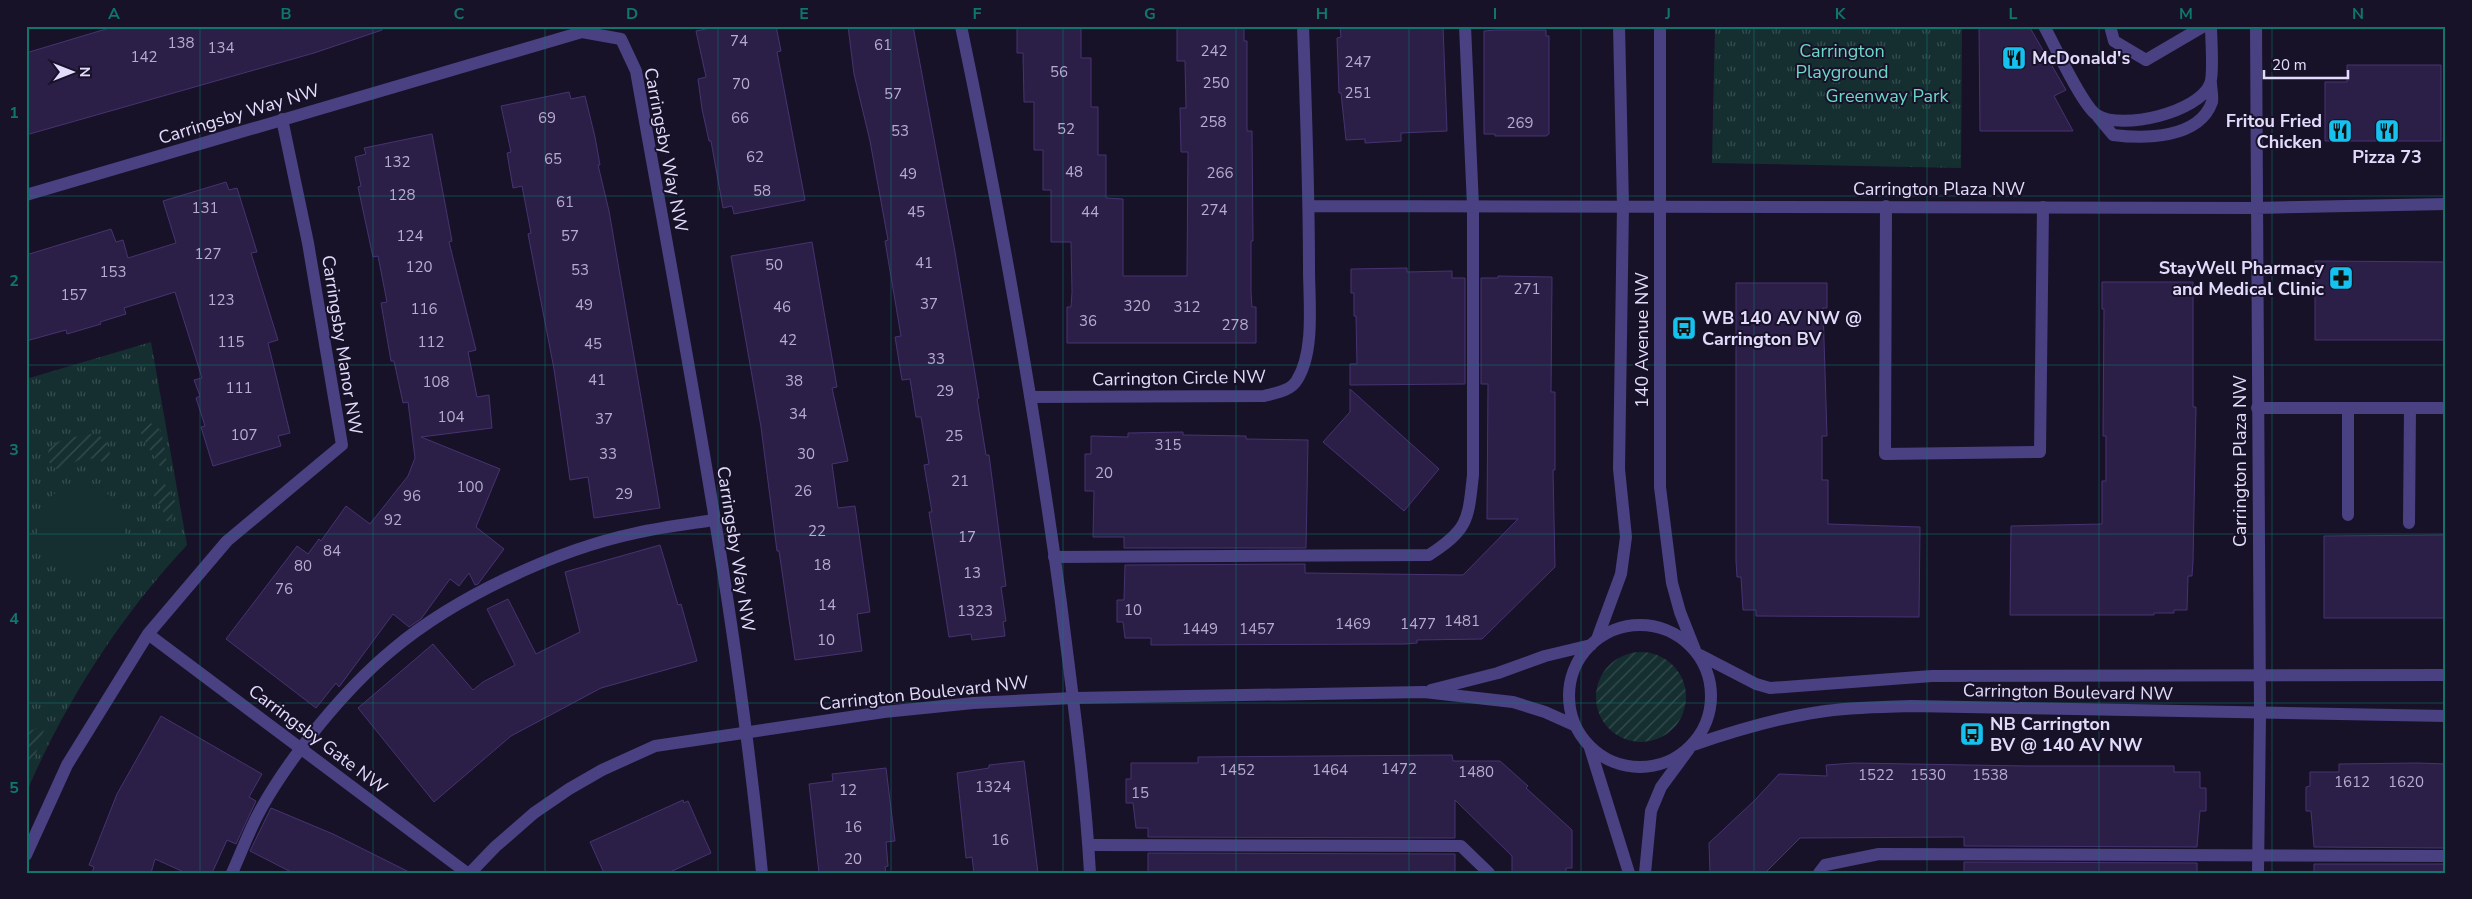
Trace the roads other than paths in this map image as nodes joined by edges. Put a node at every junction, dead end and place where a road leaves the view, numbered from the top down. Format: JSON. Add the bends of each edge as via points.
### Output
{"nodes":[{"id":1,"x":961,"y":26,"type":"edge"},
{"id":2,"x":1303,"y":26,"type":"edge"},
{"id":3,"x":1465,"y":26,"type":"edge"},
{"id":4,"x":1619,"y":26,"type":"edge"},
{"id":5,"x":1660,"y":26,"type":"edge"},
{"id":6,"x":2044,"y":26,"type":"edge"},
{"id":7,"x":2110,"y":26,"type":"edge"},
{"id":8,"x":2204,"y":26,"type":"edge"},
{"id":9,"x":2211,"y":26,"type":"edge"},
{"id":10,"x":2256,"y":26,"type":"edge"},
{"id":11,"x":2211,"y":82,"type":"junction"},
{"id":12,"x":2096,"y":115,"type":"junction"},
{"id":13,"x":282,"y":119,"type":"junction"},
{"id":14,"x":26,"y":195,"type":"edge"},
{"id":15,"x":2446,"y":204,"type":"edge"},
{"id":16,"x":1660,"y":205,"type":"junction"},
{"id":17,"x":1310,"y":206,"type":"junction"},
{"id":18,"x":1473,"y":206,"type":"junction"},
{"id":19,"x":1622,"y":206,"type":"junction"},
{"id":20,"x":1886,"y":206,"type":"junction"},
{"id":21,"x":2043,"y":207,"type":"junction"},
{"id":22,"x":2255,"y":208,"type":"junction"},
{"id":23,"x":1030,"y":397,"type":"junction"},
{"id":24,"x":2256,"y":408,"type":"junction"},
{"id":25,"x":2348,"y":408,"type":"junction"},
{"id":26,"x":2410,"y":408,"type":"junction"},
{"id":27,"x":2446,"y":408,"type":"edge"},
{"id":28,"x":2348,"y":515,"type":"dead end"},
{"id":29,"x":714,"y":520,"type":"junction"},
{"id":30,"x":2409,"y":523,"type":"dead end"},
{"id":31,"x":1054,"y":557,"type":"junction"},
{"id":32,"x":148,"y":634,"type":"junction"},
{"id":33,"x":1594,"y":642,"type":"junction"},
{"id":34,"x":1697,"y":653,"type":"junction"},
{"id":35,"x":2446,"y":675,"type":"edge"},
{"id":36,"x":2259,"y":676,"type":"junction"},
{"id":37,"x":1424,"y":692,"type":"junction"},
{"id":38,"x":1073,"y":698,"type":"junction"},
{"id":39,"x":2260,"y":714,"type":"junction"},
{"id":40,"x":2446,"y":716,"type":"edge"},
{"id":41,"x":1574,"y":725,"type":"junction"},
{"id":42,"x":746,"y":731,"type":"junction"},
{"id":43,"x":1691,"y":747,"type":"junction"},
{"id":44,"x":1590,"y":748,"type":"junction"},
{"id":45,"x":302,"y":750,"type":"junction"},
{"id":46,"x":1089,"y":845,"type":"junction"},
{"id":47,"x":26,"y":855,"type":"edge"},
{"id":48,"x":2258,"y":856,"type":"junction"},
{"id":49,"x":2446,"y":856,"type":"edge"},
{"id":50,"x":232,"y":873,"type":"edge"},
{"id":51,"x":469,"y":873,"type":"edge"},
{"id":52,"x":762,"y":873,"type":"edge"},
{"id":53,"x":1090,"y":873,"type":"edge"},
{"id":54,"x":1489,"y":873,"type":"edge"},
{"id":55,"x":1629,"y":873,"type":"edge"},
{"id":56,"x":1645,"y":873,"type":"edge"},
{"id":57,"x":1819,"y":873,"type":"edge"},
{"id":58,"x":2258,"y":873,"type":"edge"}],
"edges":[{"from":1,"to":23,"type":"street","via":[[1003,234]]},
{"from":2,"to":17,"type":"street","name":"Carrington Circle NW"},
{"from":3,"to":18,"type":"street"},
{"from":4,"to":19,"type":"street","name":"140 Avenue NW"},
{"from":5,"to":16,"type":"street","name":"140 Avenue NW"},
{"from":6,"to":12,"type":"street"},
{"from":7,"to":8,"type":"street","via":[[2114,41],[2146,60]]},
{"from":9,"to":11,"type":"street"},
{"from":10,"to":22,"type":"street","name":"Carrington Plaza NW"},
{"from":11,"to":12,"type":"street","via":[[2201,98],[2175,111],[2125,122]]},
{"from":11,"to":12,"type":"street","via":[[2212,101],[2202,117],[2180,131],[2137,138],[2113,135]]},
{"from":13,"to":14,"type":"street","name":"Carringsby Way NW"},
{"from":13,"to":29,"type":"street","name":"Carringsby Way NW","via":[[582,32],[621,39],[636,71]]},
{"from":13,"to":32,"type":"street","name":"Carringsby Manor NW","via":[[308,243],[342,445],[227,541]]},
{"from":15,"to":22,"type":"street"},
{"from":16,"to":19,"type":"street","name":"Carrington Plaza NW"},
{"from":16,"to":20,"type":"street","name":"Carrington Plaza NW"},
{"from":16,"to":34,"type":"street","name":"140 Avenue NW","via":[[1660,487],[1672,583]]},
{"from":17,"to":18,"type":"street"},
{"from":17,"to":23,"type":"street","name":"Carrington Circle NW","via":[[1310,329],[1306,359],[1297,382],[1282,392],[1264,396]]},
{"from":18,"to":19,"type":"street"},
{"from":18,"to":31,"type":"street","via":[[1473,475],[1468,517],[1451,541],[1429,555]]},
{"from":19,"to":33,"type":"street","name":"140 Avenue NW","via":[[1619,469],[1626,537],[1621,574]]},
{"from":20,"to":21,"type":"street","name":"Carrington Plaza NW"},
{"from":20,"to":21,"type":"street","via":[[1885,454],[2040,452]]},
{"from":21,"to":22,"type":"street","name":"Carrington Plaza NW"},
{"from":22,"to":24,"type":"street","name":"Carrington Plaza NW"},
{"from":23,"to":31,"type":"street"},
{"from":24,"to":25,"type":"street"},
{"from":24,"to":36,"type":"street","name":"Carrington Plaza NW"},
{"from":25,"to":26,"type":"street"},
{"from":25,"to":28,"type":"street"},
{"from":26,"to":27,"type":"street"},
{"from":26,"to":30,"type":"street"},
{"from":29,"to":42,"type":"street","name":"Carringsby Way NW"},
{"from":29,"to":45,"type":"street","via":[[635,533],[568,553],[502,581],[445,612],[392,650],[350,691]]},
{"from":31,"to":38,"type":"street"},
{"from":32,"to":45,"type":"street","name":"Carringsby Gate NW"},
{"from":32,"to":47,"type":"street","name":"Carringsby Manor NW","via":[[67,765]]},
{"from":33,"to":34,"type":"street","name":"140 Avenue NW","via":[[1616,629],[1644,624],[1672,632]]},
{"from":33,"to":37,"type":"street","name":"Carrington Boulevard NW","via":[[1498,673]]},
{"from":33,"to":41,"type":"street","name":"140 Avenue NW","via":[[1572,675],[1569,700]]},
{"from":34,"to":36,"type":"street","name":"Carrington Boulevard NW","via":[[1770,688],[1932,676]]},
{"from":34,"to":43,"type":"street","name":"140 Avenue NW","via":[[1710,677],[1712,701],[1706,724]]},
{"from":35,"to":36,"type":"street","name":"Carrington Boulevard NW"},
{"from":36,"to":39,"type":"street","name":"Carrington Plaza NW"},
{"from":37,"to":38,"type":"street","name":"Carrington Boulevard NW"},
{"from":37,"to":41,"type":"street","name":"Carrington Boulevard NW","via":[[1513,702]]},
{"from":38,"to":42,"type":"street","name":"Carrington Boulevard NW","via":[[973,703]]},
{"from":38,"to":46,"type":"street"},
{"from":39,"to":40,"type":"street","name":"Carrington Boulevard NW"},
{"from":39,"to":43,"type":"street","name":"Carrington Boulevard NW","via":[[1920,706],[1860,708],[1819,712],[1756,726]]},
{"from":39,"to":48,"type":"street","name":"Carrington Plaza NW"},
{"from":41,"to":44,"type":"street","name":"140 Avenue NW"},
{"from":42,"to":51,"type":"street","name":"Carrington Boulevard NW","via":[[655,746],[602,770],[534,813]]},
{"from":42,"to":52,"type":"street","name":"Carringsby Way NW"},
{"from":43,"to":44,"type":"street","name":"140 Avenue NW","via":[[1666,764],[1639,768],[1612,763]]},
{"from":43,"to":56,"type":"street","name":"140 Avenue NW","via":[[1661,786],[1651,811]]},
{"from":44,"to":55,"type":"street","name":"140 Avenue NW"},
{"from":45,"to":50,"type":"street","via":[[261,809]]},
{"from":45,"to":51,"type":"street","name":"Carringsby Gate NW"},
{"from":46,"to":53,"type":"street"},
{"from":46,"to":54,"type":"street","via":[[1461,846]]},
{"from":48,"to":49,"type":"street"},
{"from":48,"to":57,"type":"street","via":[[1878,854],[1825,865]]},
{"from":48,"to":58,"type":"street","name":"Carrington Plaza NW"}]}
